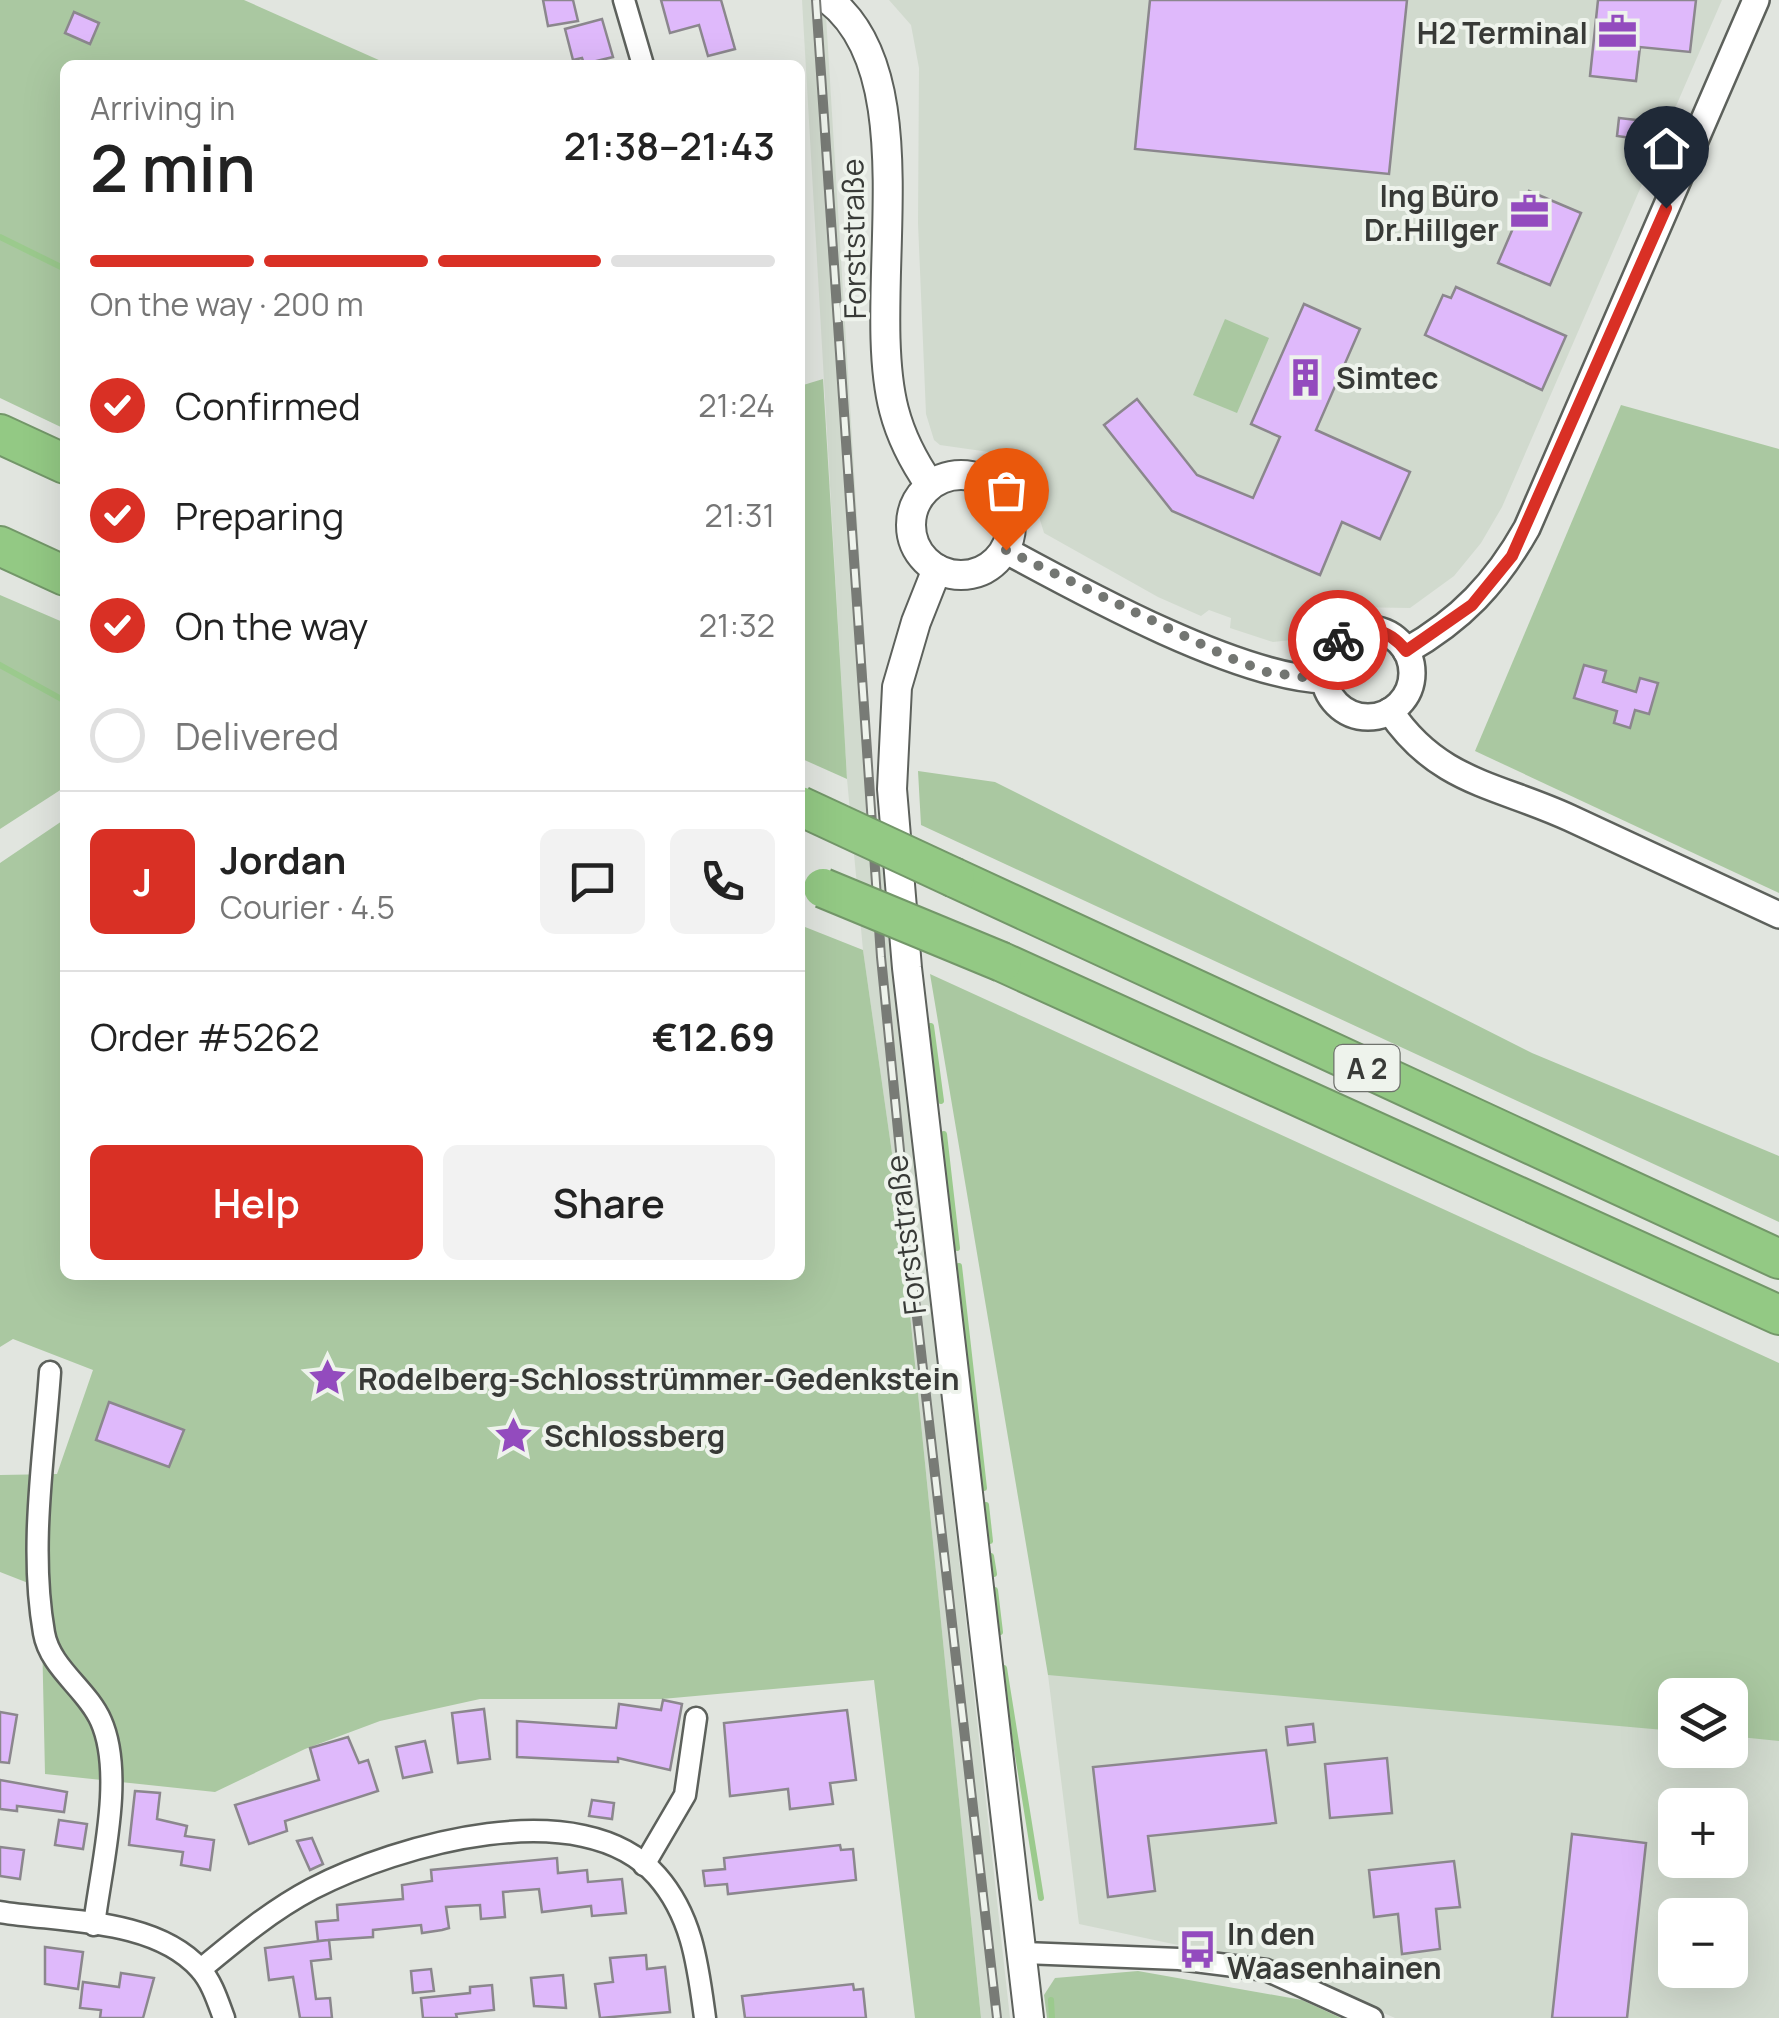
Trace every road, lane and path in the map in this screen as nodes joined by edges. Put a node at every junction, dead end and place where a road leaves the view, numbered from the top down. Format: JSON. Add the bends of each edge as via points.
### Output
{"nodes":[{"id":1,"x":624,"y":0,"type":"edge"},
{"id":2,"x":829,"y":0,"type":"edge"},
{"id":3,"x":1756,"y":0,"type":"edge"},
{"id":4,"x":642,"y":60,"type":"edge"},
{"id":5,"x":0,"y":434,"type":"edge"},
{"id":6,"x":60,"y":462,"type":"edge"},
{"id":7,"x":930,"y":485,"type":"junction"},
{"id":8,"x":0,"y":546,"type":"edge"},
{"id":9,"x":1006,"y":550,"type":"junction"},
{"id":10,"x":937,"y":569,"type":"junction"},
{"id":11,"x":60,"y":574,"type":"edge"},
{"id":12,"x":1406,"y":651,"type":"junction"},
{"id":13,"x":1324,"y":680,"type":"junction"},
{"id":14,"x":1390,"y":711,"type":"junction"},
{"id":15,"x":805,"y":808,"type":"edge"},
{"id":16,"x":812,"y":883,"type":"edge"},
{"id":17,"x":1779,"y":915,"type":"edge"},
{"id":18,"x":1779,"y":1259,"type":"edge"},
{"id":19,"x":1779,"y":1316,"type":"edge"},
{"id":20,"x":50,"y":1372,"type":"dead end"},
{"id":21,"x":696,"y":1718,"type":"dead end"},
{"id":22,"x":644,"y":1864,"type":"junction"},
{"id":23,"x":0,"y":1912,"type":"edge"},
{"id":24,"x":94,"y":1926,"type":"junction"},
{"id":25,"x":1024,"y":1953,"type":"junction"},
{"id":26,"x":201,"y":1969,"type":"junction"},
{"id":27,"x":224,"y":2018,"type":"edge"},
{"id":28,"x":704,"y":2018,"type":"edge"},
{"id":29,"x":1030,"y":2018,"type":"edge"},
{"id":30,"x":1372,"y":2018,"type":"edge"}],
"edges":[{"from":1,"to":4,"type":"street"},
{"from":2,"to":7,"type":"main road","name":"Forststraße","via":[[854,23],[878,72],[889,386],[901,433]]},
{"from":3,"to":12,"type":"street","via":[[1528,528],[1472,605]]},
{"from":5,"to":6,"type":"highway"},
{"from":7,"to":9,"type":"main road","via":[[953,475],[990,483],[1011,513]]},
{"from":7,"to":10,"type":"main road","via":[[915,504],[911,529],[919,552]]},
{"from":8,"to":11,"type":"highway"},
{"from":9,"to":10,"type":"main road","via":[[980,572],[958,576]]},
{"from":9,"to":13,"type":"street","via":[[1228,657],[1267,672]]},
{"from":10,"to":25,"type":"main road","name":"Forststraße","via":[[897,688],[892,789],[907,968]]},
{"from":12,"to":13,"type":"street","via":[[1390,635],[1358,630],[1331,648]]},
{"from":12,"to":14,"type":"street","via":[[1409,689]]},
{"from":13,"to":14,"type":"street","via":[[1332,699],[1349,713],[1370,717]]},
{"from":14,"to":17,"type":"street","via":[[1455,774],[1564,815]]},
{"from":15,"to":18,"type":"highway","number":"A 2","bridge":true},
{"from":16,"to":19,"type":"highway","number":"A 2","bridge":true,"via":[[1002,962]]},
{"from":20,"to":24,"type":"street","via":[[40,1526],[44,1635],[110,1744]]},
{"from":21,"to":22,"type":"street","via":[[685,1795]]},
{"from":22,"to":26,"type":"street","via":[[600,1841],[557,1834],[505,1833],[424,1847],[308,1891]]},
{"from":22,"to":28,"type":"street","via":[[688,1928]]},
{"from":23,"to":24,"type":"street"},
{"from":24,"to":26,"type":"street","via":[[158,1942]]},
{"from":25,"to":29,"type":"main road","name":"Forststraße"},
{"from":25,"to":30,"type":"street","via":[[1266,1970]]},
{"from":26,"to":27,"type":"street"}]}
